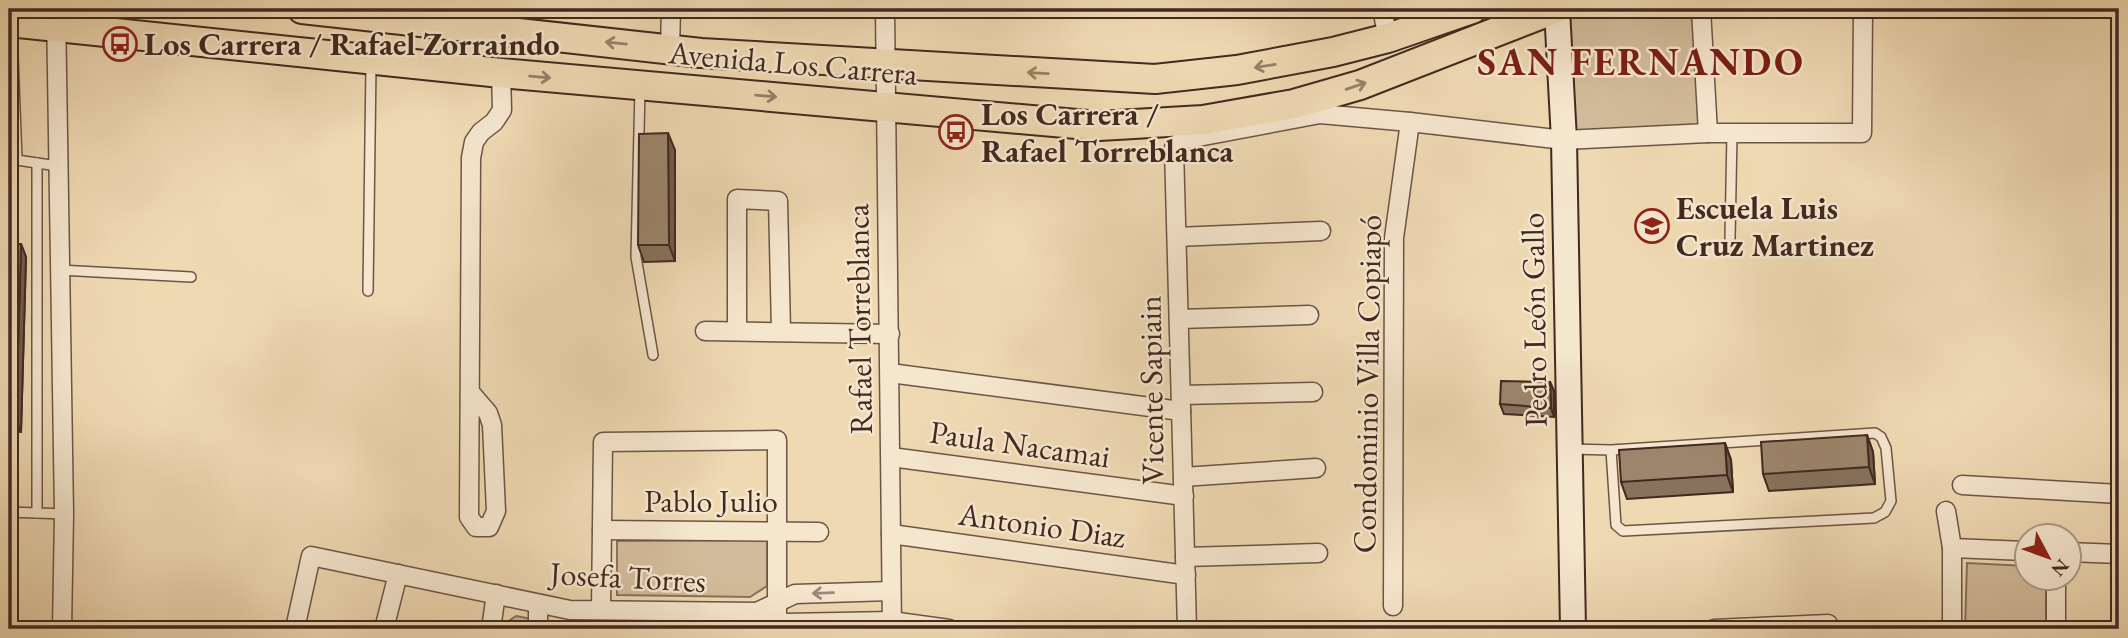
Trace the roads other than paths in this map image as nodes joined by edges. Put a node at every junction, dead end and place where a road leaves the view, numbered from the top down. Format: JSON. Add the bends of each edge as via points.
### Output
{"nodes":[{"id":1,"x":302,"y":9,"type":"edge"},
{"id":2,"x":671,"y":9,"type":"edge"},
{"id":3,"x":885,"y":9,"type":"edge"},
{"id":4,"x":1382,"y":9,"type":"edge"},
{"id":5,"x":1472,"y":9,"type":"edge"},
{"id":6,"x":1556,"y":9,"type":"edge"},
{"id":7,"x":1701,"y":9,"type":"edge"},
{"id":8,"x":1863,"y":9,"type":"edge"},
{"id":9,"x":56,"y":18,"type":"edge"},
{"id":10,"x":9,"y":22,"type":"edge"},
{"id":11,"x":1388,"y":38,"type":"junction"},
{"id":12,"x":670,"y":49,"type":"junction"},
{"id":13,"x":9,"y":55,"type":"edge"},
{"id":14,"x":371,"y":60,"type":"junction"},
{"id":15,"x":885,"y":65,"type":"junction"},
{"id":16,"x":501,"y":73,"type":"junction"},
{"id":17,"x":640,"y":85,"type":"junction"},
{"id":18,"x":885,"y":105,"type":"junction"},
{"id":19,"x":1410,"y":122,"type":"junction"},
{"id":20,"x":1708,"y":133,"type":"junction"},
{"id":21,"x":1732,"y":134,"type":"junction"},
{"id":22,"x":1564,"y":140,"type":"junction"},
{"id":23,"x":37,"y":163,"type":"junction"},
{"id":24,"x":58,"y":166,"type":"junction"},
{"id":25,"x":1321,"y":231,"type":"dead end"},
{"id":26,"x":1177,"y":237,"type":"junction"},
{"id":27,"x":1730,"y":238,"type":"dead end"},
{"id":28,"x":59,"y":270,"type":"junction"},
{"id":29,"x":191,"y":277,"type":"dead end"},
{"id":30,"x":368,"y":290,"type":"dead end"},
{"id":31,"x":1309,"y":315,"type":"dead end"},
{"id":32,"x":1179,"y":319,"type":"junction"},
{"id":33,"x":705,"y":331,"type":"dead end"},
{"id":34,"x":737,"y":331,"type":"junction"},
{"id":35,"x":780,"y":331,"type":"junction"},
{"id":36,"x":890,"y":334,"type":"junction"},
{"id":37,"x":653,"y":355,"type":"dead end"},
{"id":38,"x":890,"y":373,"type":"junction"},
{"id":39,"x":470,"y":392,"type":"junction"},
{"id":40,"x":1313,"y":392,"type":"dead end"},
{"id":41,"x":1181,"y":403,"type":"junction"},
{"id":42,"x":1570,"y":449,"type":"junction"},
{"id":43,"x":1611,"y":450,"type":"junction"},
{"id":44,"x":891,"y":457,"type":"junction"},
{"id":45,"x":1316,"y":468,"type":"dead end"},
{"id":46,"x":1183,"y":477,"type":"junction"},
{"id":47,"x":1962,"y":485,"type":"dead end"},
{"id":48,"x":2119,"y":494,"type":"edge"},
{"id":49,"x":1184,"y":496,"type":"junction"},
{"id":50,"x":1946,"y":511,"type":"dead end"},
{"id":51,"x":9,"y":512,"type":"edge"},
{"id":52,"x":37,"y":513,"type":"junction"},
{"id":53,"x":64,"y":514,"type":"junction"},
{"id":54,"x":602,"y":530,"type":"junction"},
{"id":55,"x":777,"y":530,"type":"junction"},
{"id":56,"x":820,"y":532,"type":"dead end"},
{"id":57,"x":891,"y":534,"type":"junction"},
{"id":58,"x":1952,"y":548,"type":"junction"},
{"id":59,"x":2012,"y":550,"type":"edge"},
{"id":60,"x":1318,"y":552,"type":"dead end"},
{"id":61,"x":2082,"y":553,"type":"edge"},
{"id":62,"x":2119,"y":554,"type":"edge"},
{"id":63,"x":1186,"y":566,"type":"junction"},
{"id":64,"x":398,"y":574,"type":"junction"},
{"id":65,"x":891,"y":590,"type":"junction"},
{"id":66,"x":2056,"y":592,"type":"edge"},
{"id":67,"x":496,"y":594,"type":"junction"},
{"id":68,"x":538,"y":604,"type":"junction"},
{"id":69,"x":1393,"y":606,"type":"dead end"},
{"id":70,"x":601,"y":610,"type":"junction"},
{"id":71,"x":645,"y":610,"type":"junction"},
{"id":72,"x":777,"y":617,"type":"edge"},
{"id":73,"x":735,"y":620,"type":"edge"},
{"id":74,"x":296,"y":624,"type":"dead end"},
{"id":75,"x":1828,"y":624,"type":"dead end"},
{"id":76,"x":891,"y":625,"type":"edge"},
{"id":77,"x":1769,"y":628,"type":"edge"},
{"id":78,"x":62,"y":629,"type":"edge"},
{"id":79,"x":384,"y":629,"type":"edge"},
{"id":80,"x":491,"y":629,"type":"edge"},
{"id":81,"x":538,"y":629,"type":"edge"},
{"id":82,"x":643,"y":629,"type":"edge"},
{"id":83,"x":948,"y":629,"type":"edge"},
{"id":84,"x":1187,"y":629,"type":"edge"},
{"id":85,"x":1573,"y":629,"type":"edge"},
{"id":86,"x":1714,"y":629,"type":"edge"},
{"id":87,"x":1952,"y":629,"type":"edge"},
{"id":88,"x":2056,"y":629,"type":"edge"}],
"edges":[{"from":12,"to":1,"type":"main road","name":"Avenida Los Carrera","one_way":true},
{"from":2,"to":12,"type":"street"},
{"from":3,"to":15,"type":"street","name":"Rafael Torreblanca"},
{"from":4,"to":11,"type":"street"},
{"from":5,"to":11,"type":"main road","name":"Avenida Los Carrera"},
{"from":18,"to":6,"type":"main road","name":"Avenida Los Carrera","one_way":true,"via":[[1099,126],[1231,116],[1338,92]]},
{"from":6,"to":22,"type":"street","name":"Pedro León Gallo"},
{"from":7,"to":20,"type":"street"},
{"from":8,"to":21,"type":"street","via":[[1862,133]]},
{"from":9,"to":10,"type":"main road","name":"Avenida Los Carrera"},
{"from":9,"to":14,"type":"main road","name":"Avenida Los Carrera"},
{"from":9,"to":24,"type":"street"},
{"from":11,"to":15,"type":"main road","name":"Avenida Los Carrera","one_way":true,"via":[[1277,64],[1155,79]]},
{"from":12,"to":15,"type":"main road","name":"Avenida Los Carrera"},
{"from":13,"to":23,"type":"lane","via":[[13,55],[17,160]]},
{"from":14,"to":16,"type":"main road","name":"Avenida Los Carrera"},
{"from":14,"to":30,"type":"lane"},
{"from":15,"to":18,"type":"street","name":"Rafael Torreblanca"},
{"from":16,"to":17,"type":"main road","name":"Avenida Los Carrera","one_way":true},
{"from":16,"to":39,"type":"street","via":[[502,110],[474,142],[471,158]]},
{"from":17,"to":18,"type":"main road","name":"Avenida Los Carrera","one_way":true},
{"from":17,"to":37,"type":"lane","via":[[636,257]]},
{"from":18,"to":36,"type":"street","name":"Rafael Torreblanca"},
{"from":19,"to":22,"type":"street"},
{"from":19,"to":26,"type":"street","name":"Vicente Sapiain","via":[[1320,114],[1182,140],[1174,148]]},
{"from":19,"to":69,"type":"street","name":"Condominio Villa Copiapó","via":[[1394,238]]},
{"from":20,"to":21,"type":"street"},
{"from":20,"to":22,"type":"street"},
{"from":21,"to":27,"type":"lane"},
{"from":22,"to":42,"type":"street","name":"Pedro León Gallo"},
{"from":23,"to":24,"type":"lane"},
{"from":23,"to":52,"type":"lane"},
{"from":24,"to":28,"type":"street"},
{"from":25,"to":26,"type":"street"},
{"from":26,"to":32,"type":"street","name":"Vicente Sapiain"},
{"from":28,"to":29,"type":"lane"},
{"from":28,"to":53,"type":"street"},
{"from":31,"to":32,"type":"street"},
{"from":32,"to":41,"type":"street","name":"Vicente Sapiain"},
{"from":33,"to":34,"type":"street"},
{"from":34,"to":35,"type":"street"},
{"from":34,"to":35,"type":"street","via":[[737,199],[778,201]]},
{"from":35,"to":36,"type":"street"},
{"from":36,"to":38,"type":"street","name":"Rafael Torreblanca"},
{"from":38,"to":41,"type":"street"},
{"from":38,"to":44,"type":"street","name":"Rafael Torreblanca"},
{"from":39,"to":39,"type":"street","via":[[469,517],[476,527],[489,527],[496,512],[492,425]]},
{"from":40,"to":41,"type":"street"},
{"from":41,"to":46,"type":"street","name":"Vicente Sapiain"},
{"from":42,"to":43,"type":"lane"},
{"from":42,"to":85,"type":"street","name":"Pedro León Gallo"},
{"from":43,"to":43,"type":"lane","via":[[1875,433],[1886,448],[1891,501],[1885,512],[1874,518],[1623,531],[1616,525]]},
{"from":44,"to":49,"type":"street","name":"Paula Nacamai"},
{"from":44,"to":57,"type":"street","name":"Rafael Torreblanca"},
{"from":45,"to":46,"type":"street"},
{"from":46,"to":49,"type":"street","name":"Vicente Sapiain"},
{"from":47,"to":48,"type":"street"},
{"from":49,"to":63,"type":"street","name":"Vicente Sapiain"},
{"from":50,"to":58,"type":"street"},
{"from":51,"to":52,"type":"lane"},
{"from":52,"to":53,"type":"lane"},
{"from":53,"to":78,"type":"street"},
{"from":54,"to":55,"type":"street","name":"Pablo Julio"},
{"from":54,"to":55,"type":"street","via":[[603,442],[777,440]]},
{"from":54,"to":70,"type":"street"},
{"from":55,"to":56,"type":"street","name":"Pablo Julio"},
{"from":55,"to":72,"type":"street"},
{"from":57,"to":63,"type":"street","name":"Antonio Diaz"},
{"from":57,"to":65,"type":"street","name":"Rafael Torreblanca"},
{"from":58,"to":59,"type":"street"},
{"from":58,"to":87,"type":"street"},
{"from":60,"to":63,"type":"street","name":"Antonio Diaz"},
{"from":61,"to":62,"type":"street"},
{"from":63,"to":84,"type":"street","name":"Vicente Sapiain"},
{"from":64,"to":67,"type":"street","name":"Josefa Torres"},
{"from":64,"to":74,"type":"street","name":"Josefa Torres","via":[[311,556]]},
{"from":64,"to":79,"type":"street"},
{"from":65,"to":72,"type":"street","name":"Josefa Torres","one_way":true,"via":[[795,594]]},
{"from":65,"to":76,"type":"street","name":"Rafael Torreblanca"},
{"from":66,"to":88,"type":"street"},
{"from":67,"to":68,"type":"street","name":"Josefa Torres"},
{"from":67,"to":80,"type":"street"},
{"from":68,"to":70,"type":"street","name":"Josefa Torres"},
{"from":68,"to":81,"type":"street"},
{"from":70,"to":71,"type":"street","name":"Josefa Torres"},
{"from":71,"to":73,"type":"street","name":"Josefa Torres"},
{"from":71,"to":82,"type":"street"},
{"from":72,"to":73,"type":"street","name":"Josefa Torres","via":[[757,612]]},
{"from":72,"to":76,"type":"street","via":[[785,623]]},
{"from":75,"to":77,"type":"street"},
{"from":76,"to":83,"type":"street"},
{"from":77,"to":86,"type":"street"}]}
